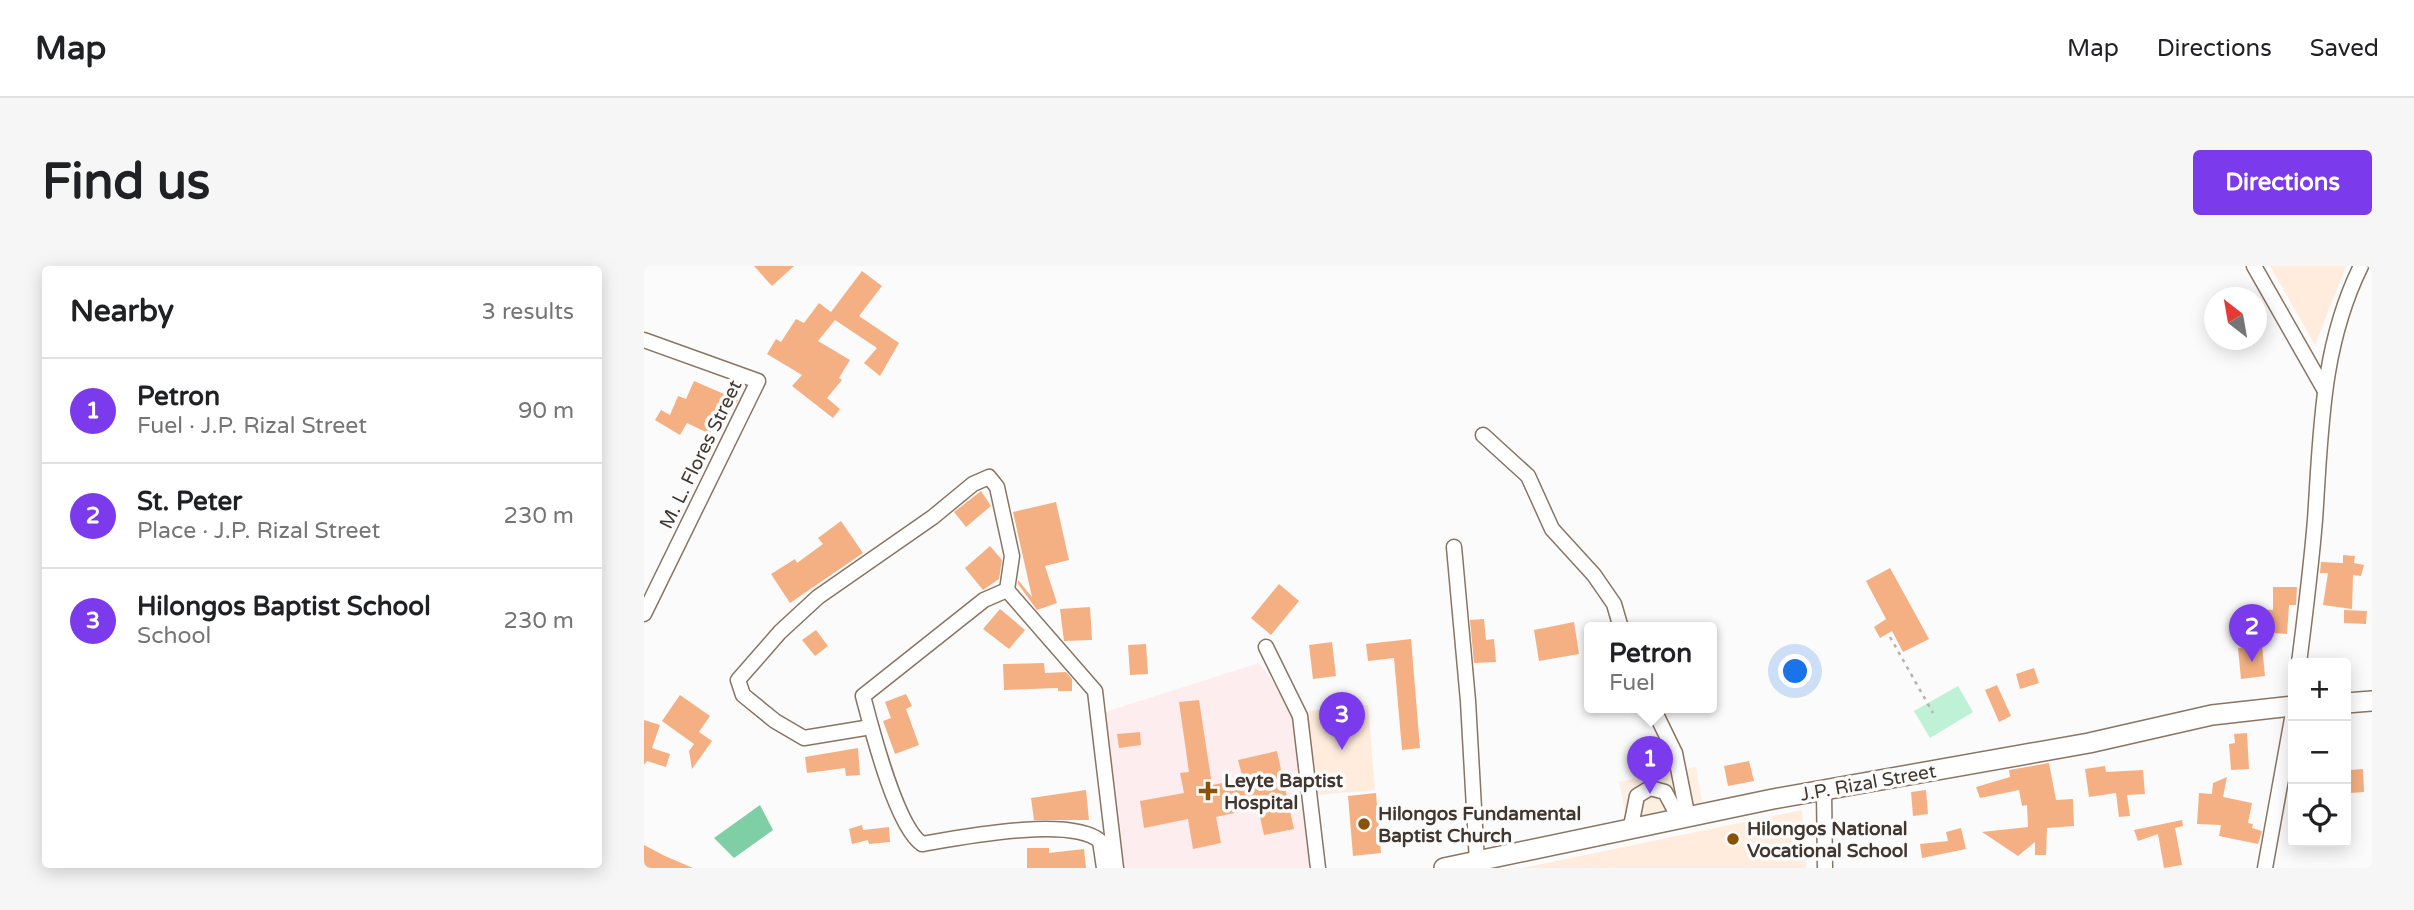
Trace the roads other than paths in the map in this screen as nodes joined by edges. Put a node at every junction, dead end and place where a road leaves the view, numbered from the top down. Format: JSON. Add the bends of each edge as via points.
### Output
{"nodes":[{"id":1,"x":2253,"y":266,"type":"edge"},
{"id":2,"x":2361,"y":266,"type":"edge"},
{"id":3,"x":644,"y":340,"type":"edge"},
{"id":4,"x":2325,"y":389,"type":"junction"},
{"id":5,"x":1483,"y":435,"type":"dead end"},
{"id":6,"x":1454,"y":547,"type":"dead end"},
{"id":7,"x":1007,"y":590,"type":"junction"},
{"id":8,"x":644,"y":614,"type":"edge"},
{"id":9,"x":1619,"y":622,"type":"edge"},
{"id":10,"x":1266,"y":647,"type":"dead end"},
{"id":11,"x":2300,"y":658,"type":"edge"},
{"id":12,"x":2372,"y":701,"type":"edge"},
{"id":13,"x":2351,"y":703,"type":"edge"},
{"id":14,"x":2288,"y":707,"type":"edge"},
{"id":15,"x":1655,"y":713,"type":"edge"},
{"id":16,"x":2292,"y":721,"type":"edge"},
{"id":17,"x":871,"y":727,"type":"junction"},
{"id":18,"x":1824,"y":790,"type":"junction"},
{"id":19,"x":1684,"y":819,"type":"junction"},
{"id":20,"x":1630,"y":831,"type":"junction"},
{"id":21,"x":1477,"y":862,"type":"junction"},
{"id":22,"x":1104,"y":868,"type":"edge"},
{"id":23,"x":1116,"y":868,"type":"edge"},
{"id":24,"x":1318,"y":868,"type":"edge"},
{"id":25,"x":1444,"y":868,"type":"edge"},
{"id":26,"x":1825,"y":868,"type":"edge"},
{"id":27,"x":2265,"y":868,"type":"edge"}],
"edges":[{"from":1,"to":4,"type":"street"},
{"from":2,"to":4,"type":"street","via":[[2337,322]]},
{"from":3,"to":8,"type":"street","name":"M. L. Flores Street","via":[[758,381]]},
{"from":4,"to":11,"type":"street"},
{"from":5,"to":9,"type":"street","via":[[1528,476],[1552,529],[1608,594]]},
{"from":6,"to":21,"type":"street"},
{"from":7,"to":17,"type":"street","via":[[984,600],[863,696]]},
{"from":7,"to":17,"type":"street","via":[[1012,556],[997,487],[989,477],[818,597],[738,680],[743,695],[804,738]]},
{"from":7,"to":23,"type":"street","via":[[1094,691]]},
{"from":10,"to":24,"type":"street","via":[[1300,716]]},
{"from":12,"to":13,"type":"main road"},
{"from":14,"to":18,"type":"main road","name":"J.P. Rizal Street","via":[[2212,715],[2089,743]]},
{"from":15,"to":19,"type":"street","via":[[1675,753]]},
{"from":16,"to":27,"type":"street"},
{"from":17,"to":22,"type":"street","via":[[912,837],[922,844],[1061,827],[1090,833],[1100,841]]},
{"from":18,"to":19,"type":"main road","name":"J.P. Rizal Street"},
{"from":18,"to":26,"type":"street"},
{"from":19,"to":20,"type":"main road","name":"J.P. Rizal Street"},
{"from":19,"to":20,"type":"street","via":[[1665,792],[1650,788],[1637,796]]},
{"from":20,"to":21,"type":"main road","name":"J.P. Rizal Street"},
{"from":21,"to":25,"type":"main road","name":"J.P. Rizal Street"}]}
